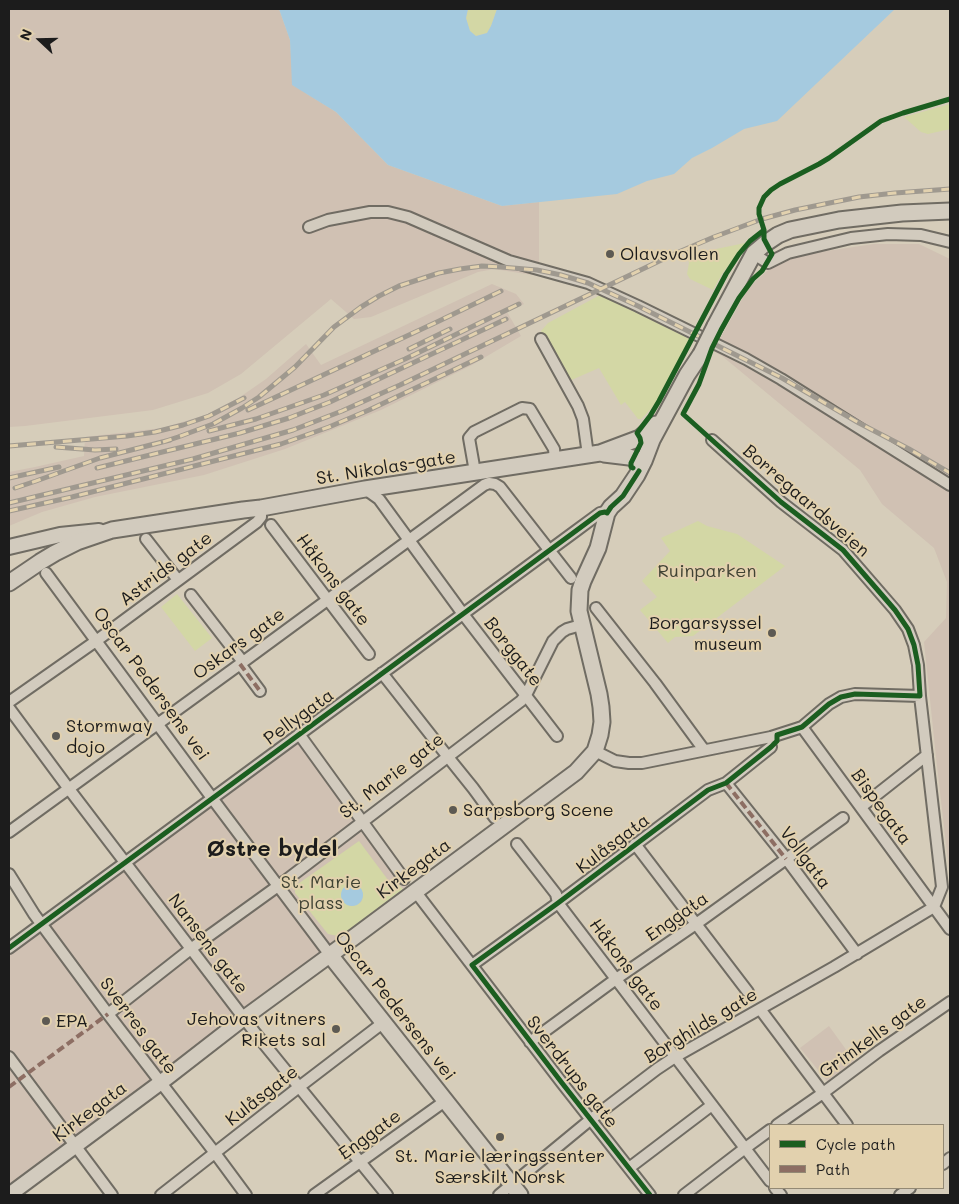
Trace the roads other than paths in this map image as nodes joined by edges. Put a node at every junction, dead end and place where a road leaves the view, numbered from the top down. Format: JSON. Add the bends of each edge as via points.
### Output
{"nodes":[{"id":1,"x":950,"y":211,"type":"edge"},
{"id":2,"x":309,"y":227,"type":"dead end"},
{"id":3,"x":950,"y":242,"type":"edge"},
{"id":4,"x":757,"y":256,"type":"junction"},
{"id":5,"x":541,"y":339,"type":"dead end"},
{"id":6,"x":701,"y":354,"type":"junction"},
{"id":7,"x":672,"y":406,"type":"junction"},
{"id":8,"x":712,"y":440,"type":"dead end"},
{"id":9,"x":594,"y":454,"type":"junction"},
{"id":10,"x":555,"y":460,"type":"junction"},
{"id":11,"x":644,"y":461,"type":"junction"},
{"id":12,"x":475,"y":472,"type":"junction"},
{"id":13,"x":950,"y":485,"type":"edge"},
{"id":14,"x":365,"y":489,"type":"junction"},
{"id":15,"x":261,"y":508,"type":"junction"},
{"id":16,"x":607,"y":513,"type":"junction"},
{"id":17,"x":272,"y":525,"type":"dead end"},
{"id":18,"x":112,"y":530,"type":"junction"},
{"id":19,"x":146,"y":539,"type":"dead end"},
{"id":20,"x":408,"y":540,"type":"junction"},
{"id":21,"x":9,"y":547,"type":"edge"},
{"id":22,"x":549,"y":550,"type":"junction"},
{"id":23,"x":46,"y":573,"type":"dead end"},
{"id":24,"x":571,"y":578,"type":"dead end"},
{"id":25,"x":178,"y":580,"type":"junction"},
{"id":26,"x":9,"y":583,"type":"edge"},
{"id":27,"x":192,"y":595,"type":"dead end"},
{"id":28,"x":327,"y":599,"type":"junction"},
{"id":29,"x":596,"y":608,"type":"dead end"},
{"id":30,"x":463,"y":614,"type":"junction"},
{"id":31,"x":581,"y":625,"type":"junction"},
{"id":32,"x":96,"y":641,"type":"junction"},
{"id":33,"x":369,"y":654,"type":"dead end"},
{"id":34,"x":242,"y":663,"type":"junction"},
{"id":35,"x":382,"y":673,"type":"junction"},
{"id":36,"x":260,"y":691,"type":"dead end"},
{"id":37,"x":526,"y":695,"type":"junction"},
{"id":38,"x":920,"y":696,"type":"junction"},
{"id":39,"x":9,"y":702,"type":"edge"},
{"id":40,"x":9,"y":708,"type":"edge"},
{"id":41,"x":157,"y":724,"type":"junction"},
{"id":42,"x":802,"y":727,"type":"junction"},
{"id":43,"x":299,"y":734,"type":"junction"},
{"id":44,"x":557,"y":736,"type":"dead end"},
{"id":45,"x":771,"y":747,"type":"dead end"},
{"id":46,"x":704,"y":750,"type":"junction"},
{"id":47,"x":595,"y":752,"type":"junction"},
{"id":48,"x":927,"y":755,"type":"junction"},
{"id":49,"x":448,"y":757,"type":"junction"},
{"id":50,"x":726,"y":783,"type":"junction"},
{"id":51,"x":68,"y":789,"type":"junction"},
{"id":52,"x":212,"y":798,"type":"junction"},
{"id":53,"x":861,"y":807,"type":"junction"},
{"id":54,"x":495,"y":818,"type":"dead end"},
{"id":55,"x":843,"y":818,"type":"dead end"},
{"id":56,"x":362,"y":822,"type":"junction"},
{"id":57,"x":9,"y":832,"type":"edge"},
{"id":58,"x":517,"y":844,"type":"dead end"},
{"id":59,"x":635,"y":844,"type":"junction"},
{"id":60,"x":786,"y":859,"type":"junction"},
{"id":61,"x":125,"y":862,"type":"junction"},
{"id":62,"x":9,"y":874,"type":"edge"},
{"id":63,"x":404,"y":879,"type":"dead end"},
{"id":64,"x":279,"y":885,"type":"junction"},
{"id":65,"x":415,"y":891,"type":"junction"},
{"id":66,"x":558,"y":903,"type":"junction"},
{"id":67,"x":934,"y":907,"type":"junction"},
{"id":68,"x":42,"y":924,"type":"junction"},
{"id":69,"x":696,"y":924,"type":"junction"},
{"id":70,"x":950,"y":929,"type":"edge"},
{"id":71,"x":9,"y":948,"type":"edge"},
{"id":72,"x":192,"y":948,"type":"junction"},
{"id":73,"x":330,"y":954,"type":"junction"},
{"id":74,"x":857,"y":954,"type":"junction"},
{"id":75,"x":472,"y":965,"type":"junction"},
{"id":76,"x":616,"y":979,"type":"junction"},
{"id":77,"x":748,"y":992,"type":"dead end"},
{"id":78,"x":950,"y":1002,"type":"edge"},
{"id":79,"x":760,"y":1009,"type":"junction"},
{"id":80,"x":108,"y":1014,"type":"junction"},
{"id":81,"x":244,"y":1018,"type":"junction"},
{"id":82,"x":384,"y":1022,"type":"junction"},
{"id":83,"x":530,"y":1042,"type":"junction"},
{"id":84,"x":9,"y":1057,"type":"edge"},
{"id":85,"x":675,"y":1057,"type":"junction"},
{"id":86,"x":160,"y":1082,"type":"junction"},
{"id":87,"x":299,"y":1087,"type":"junction"},
{"id":88,"x":823,"y":1093,"type":"junction"},
{"id":89,"x":445,"y":1100,"type":"junction"},
{"id":90,"x":712,"y":1105,"type":"junction"},
{"id":91,"x":590,"y":1120,"type":"junction"},
{"id":92,"x":778,"y":1124,"type":"edge"},
{"id":93,"x":846,"y":1124,"type":"edge"},
{"id":94,"x":769,"y":1131,"type":"edge"},
{"id":95,"x":76,"y":1145,"type":"junction"},
{"id":96,"x":746,"y":1148,"type":"junction"},
{"id":97,"x":215,"y":1154,"type":"junction"},
{"id":98,"x":361,"y":1162,"type":"junction"},
{"id":99,"x":629,"y":1168,"type":"junction"},
{"id":100,"x":769,"y":1180,"type":"edge"},
{"id":101,"x":516,"y":1190,"type":"edge"},
{"id":102,"x":9,"y":1195,"type":"edge"},
{"id":103,"x":112,"y":1195,"type":"edge"},
{"id":104,"x":161,"y":1195,"type":"edge"},
{"id":105,"x":246,"y":1195,"type":"edge"},
{"id":106,"x":314,"y":1195,"type":"edge"},
{"id":107,"x":387,"y":1195,"type":"edge"},
{"id":108,"x":499,"y":1195,"type":"edge"},
{"id":109,"x":650,"y":1195,"type":"edge"},
{"id":110,"x":684,"y":1195,"type":"edge"}],
"edges":[{"from":1,"to":4,"type":"main road","via":[[872,216],[806,227]]},
{"from":2,"to":13,"type":"street","via":[[370,212],[388,212],[408,217],[509,261],[588,283],[746,359]]},
{"from":3,"to":4,"type":"street","via":[[921,235],[888,234],[851,238],[788,253],[768,263]]},
{"from":4,"to":6,"type":"main road","bridge":true,"via":[[738,281]]},
{"from":5,"to":9,"type":"street","via":[[578,406]]},
{"from":6,"to":7,"type":"main road"},
{"from":6,"to":11,"type":"main road","via":[[659,442]]},
{"from":7,"to":9,"type":"main road","name":"St. Nikolas-gate","via":[[640,438]]},
{"from":7,"to":11,"type":"main road"},
{"from":8,"to":38,"type":"street","name":"Borregaardsveien","via":[[781,502],[843,550],[896,610],[914,645]]},
{"from":9,"to":10,"type":"main road","name":"St. Nikolas-gate"},
{"from":9,"to":11,"type":"main road","name":"St. Nikolas-gate"},
{"from":10,"to":12,"type":"main road","name":"St. Nikolas-gate"},
{"from":10,"to":12,"type":"street","via":[[554,449],[530,409],[522,408],[474,432],[469,438]]},
{"from":11,"to":16,"type":"main road","via":[[630,487]]},
{"from":12,"to":14,"type":"main road","name":"St. Nikolas-gate"},
{"from":14,"to":15,"type":"main road","name":"St. Nikolas-gate"},
{"from":14,"to":20,"type":"street","name":"Borggate","via":[[379,499]]},
{"from":15,"to":18,"type":"main road","name":"St. Nikolas-gate"},
{"from":15,"to":25,"type":"street","name":"Astrids gate","via":[[257,522]]},
{"from":16,"to":22,"type":"street","name":"Pellygata","via":[[600,513]]},
{"from":16,"to":31,"type":"main road","via":[[598,548],[580,590]]},
{"from":17,"to":28,"type":"street","name":"Håkons gate"},
{"from":18,"to":21,"type":"street","via":[[60,534]]},
{"from":18,"to":26,"type":"main road","name":"St. Nikolas-gate","via":[[55,553]]},
{"from":19,"to":25,"type":"street"},
{"from":20,"to":22,"type":"street","name":"Oskars gate","via":[[489,483],[500,487]]},
{"from":20,"to":28,"type":"street","name":"Oskars gate"},
{"from":20,"to":30,"type":"street","name":"Borggate"},
{"from":22,"to":24,"type":"street"},
{"from":22,"to":30,"type":"street","name":"Pellygata"},
{"from":23,"to":32,"type":"street","name":"Oscar Pedersens vei"},
{"from":25,"to":32,"type":"street","name":"Astrids gate"},
{"from":27,"to":34,"type":"street"},
{"from":28,"to":33,"type":"street","name":"Håkons gate"},
{"from":28,"to":34,"type":"street","name":"Oskars gate"},
{"from":29,"to":46,"type":"street"},
{"from":30,"to":35,"type":"street","name":"Pellygata"},
{"from":30,"to":37,"type":"street","name":"Borggate"},
{"from":31,"to":37,"type":"street","name":"St. Marie gate","via":[[562,632],[553,640]]},
{"from":31,"to":47,"type":"main road","via":[[601,708],[602,722]]},
{"from":32,"to":39,"type":"street","name":"Astrids gate"},
{"from":32,"to":41,"type":"street","name":"Oscar Pedersens vei"},
{"from":34,"to":36,"type":"street"},
{"from":34,"to":41,"type":"street","name":"Oskars gate"},
{"from":35,"to":43,"type":"street","name":"Pellygata"},
{"from":35,"to":49,"type":"street"},
{"from":37,"to":44,"type":"street","name":"Borggate"},
{"from":37,"to":49,"type":"street","name":"St. Marie gate"},
{"from":38,"to":42,"type":"street","via":[[855,694],[841,697]]},
{"from":38,"to":48,"type":"street","name":"Borregaardsveien"},
{"from":40,"to":51,"type":"street","name":"Nansens gate"},
{"from":41,"to":51,"type":"street","name":"Oskars gate"},
{"from":41,"to":52,"type":"street","name":"Oscar Pedersens vei"},
{"from":42,"to":46,"type":"street","via":[[771,737]]},
{"from":42,"to":53,"type":"street","name":"Bispegata"},
{"from":43,"to":52,"type":"street","name":"Pellygata"},
{"from":43,"to":56,"type":"street"},
{"from":45,"to":50,"type":"street","name":"Kulåsgata"},
{"from":46,"to":47,"type":"street","via":[[629,764]]},
{"from":47,"to":65,"type":"main road","name":"Kirkegata","via":[[576,772]]},
{"from":48,"to":53,"type":"street"},
{"from":48,"to":67,"type":"street","name":"Borregaardsveien","via":[[942,887]]},
{"from":49,"to":54,"type":"street"},
{"from":49,"to":56,"type":"street","name":"St. Marie gate"},
{"from":50,"to":59,"type":"street","name":"Kulåsgata","via":[[708,790]]},
{"from":50,"to":60,"type":"street","name":"Vollgata"},
{"from":51,"to":57,"type":"street","name":"Oskars gate"},
{"from":51,"to":61,"type":"street","name":"Nansens gate"},
{"from":52,"to":61,"type":"street","name":"Pellygata"},
{"from":52,"to":64,"type":"street","name":"Oscar Pedersens vei"},
{"from":53,"to":67,"type":"street","name":"Bispegata"},
{"from":55,"to":60,"type":"street","name":"Enggata"},
{"from":56,"to":63,"type":"street"},
{"from":56,"to":64,"type":"street","name":"St. Marie gate"},
{"from":58,"to":66,"type":"street","name":"Håkons gate","via":[[556,894]]},
{"from":59,"to":66,"type":"street","name":"Kulåsgata"},
{"from":59,"to":69,"type":"street"},
{"from":60,"to":69,"type":"street","name":"Enggata"},
{"from":60,"to":74,"type":"street","name":"Vollgata"},
{"from":61,"to":68,"type":"street","name":"Pellygata"},
{"from":61,"to":72,"type":"street","name":"Nansens gate"},
{"from":62,"to":68,"type":"street","name":"Sverres gate"},
{"from":64,"to":72,"type":"street","name":"St. Marie gate"},
{"from":64,"to":73,"type":"street","name":"Oscar Pedersens vei"},
{"from":65,"to":73,"type":"main road","name":"Kirkegata"},
{"from":65,"to":75,"type":"street","name":"Sverdrups gate"},
{"from":66,"to":75,"type":"street","name":"Kulåsgata"},
{"from":66,"to":76,"type":"street","name":"Håkons gate"},
{"from":67,"to":70,"type":"street"},
{"from":67,"to":74,"type":"street","name":"Borghilds gate"},
{"from":68,"to":71,"type":"street","name":"Pellygata"},
{"from":68,"to":80,"type":"street","name":"Sverres gate"},
{"from":69,"to":76,"type":"street","name":"Enggata"},
{"from":69,"to":77,"type":"street"},
{"from":72,"to":80,"type":"street","name":"St. Marie gate"},
{"from":72,"to":81,"type":"street","name":"Nansens gate"},
{"from":73,"to":81,"type":"street","name":"Kirkegata"},
{"from":73,"to":82,"type":"main road","name":"Oscar Pedersens vei"},
{"from":74,"to":79,"type":"street","name":"Borghilds gate"},
{"from":75,"to":83,"type":"street","name":"Sverdrups gate"},
{"from":76,"to":83,"type":"street","name":"Enggata"},
{"from":76,"to":85,"type":"street","name":"Håkons gate"},
{"from":78,"to":88,"type":"street","name":"Grimkells gate"},
{"from":79,"to":85,"type":"street","name":"Borghilds gate"},
{"from":79,"to":88,"type":"street"},
{"from":80,"to":86,"type":"street","name":"Sverres gate"},
{"from":81,"to":86,"type":"street","name":"Kirkegata"},
{"from":81,"to":87,"type":"street","name":"Nansens gate"},
{"from":82,"to":87,"type":"street","name":"Kulåsgate"},
{"from":82,"to":89,"type":"main road","name":"Oscar Pedersens vei"},
{"from":83,"to":91,"type":"street","name":"Sverdrups gate"},
{"from":84,"to":95,"type":"street"},
{"from":85,"to":90,"type":"street","name":"Håkons gate"},
{"from":85,"to":91,"type":"street","name":"Borghilds gate"},
{"from":86,"to":95,"type":"street","name":"Kirkegata"},
{"from":86,"to":97,"type":"street","name":"Sverres gate"},
{"from":87,"to":97,"type":"street","name":"Kulåsgate"},
{"from":87,"to":98,"type":"street","name":"Nansens gate"},
{"from":88,"to":92,"type":"street"},
{"from":88,"to":93,"type":"street","name":"Grimkells gate"},
{"from":89,"to":98,"type":"street","name":"Enggate"},
{"from":89,"to":101,"type":"main road","name":"Oscar Pedersens vei"},
{"from":90,"to":96,"type":"street","name":"Håkons gate"},
{"from":90,"to":99,"type":"street"},
{"from":91,"to":99,"type":"street","name":"Sverdrups gate"},
{"from":91,"to":101,"type":"street","name":"Borghilds gate"},
{"from":94,"to":96,"type":"street"},
{"from":95,"to":102,"type":"street","name":"Kirkegata"},
{"from":95,"to":103,"type":"street"},
{"from":96,"to":100,"type":"street","name":"Håkons gate"},
{"from":96,"to":110,"type":"street"},
{"from":97,"to":104,"type":"street","name":"Kulåsgate"},
{"from":97,"to":105,"type":"street","name":"Sverres gate"},
{"from":98,"to":106,"type":"street","name":"Enggate"},
{"from":98,"to":107,"type":"street","name":"Nansens gate"},
{"from":99,"to":109,"type":"street","name":"Sverdrups gate"},
{"from":101,"to":108,"type":"street","name":"Borghilds gate"}]}
